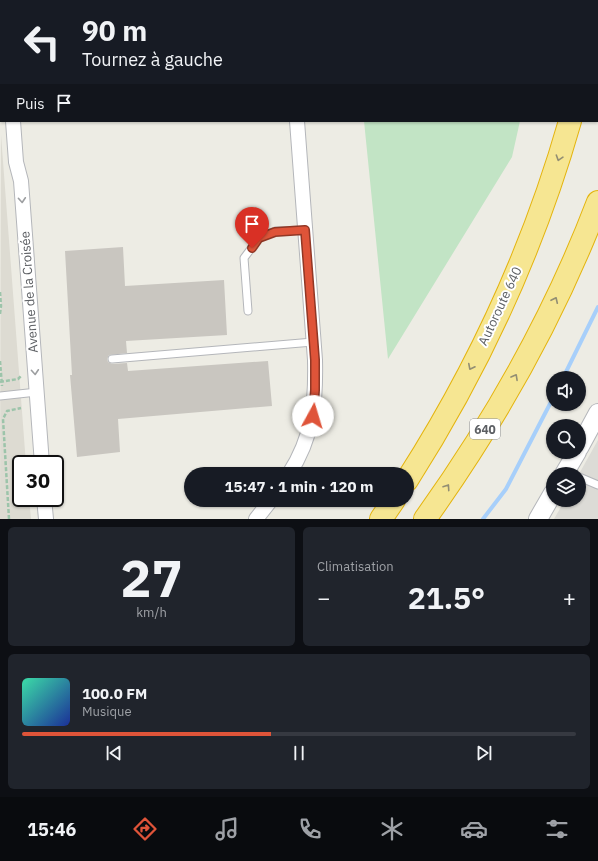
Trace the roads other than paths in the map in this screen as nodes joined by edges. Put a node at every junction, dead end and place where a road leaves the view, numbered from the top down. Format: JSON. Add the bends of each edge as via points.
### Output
{"nodes":[{"id":1,"x":13,"y":122,"type":"edge"},
{"id":2,"x":297,"y":122,"type":"edge"},
{"id":3,"x":570,"y":122,"type":"edge"},
{"id":4,"x":598,"y":202,"type":"edge"},
{"id":5,"x":305,"y":230,"type":"junction"},
{"id":6,"x":248,"y":311,"type":"dead end"},
{"id":7,"x":313,"y":342,"type":"junction"},
{"id":8,"x":112,"y":360,"type":"dead end"},
{"id":9,"x":37,"y":392,"type":"junction"},
{"id":10,"x":0,"y":396,"type":"edge"},
{"id":11,"x":598,"y":413,"type":"edge"},
{"id":12,"x":586,"y":435,"type":"edge"},
{"id":13,"x":41,"y":455,"type":"edge"},
{"id":14,"x":293,"y":467,"type":"edge"},
{"id":15,"x":414,"y":468,"type":"edge"},
{"id":16,"x":586,"y":480,"type":"edge"},
{"id":17,"x":598,"y":485,"type":"edge"},
{"id":18,"x":546,"y":505,"type":"edge"},
{"id":19,"x":45,"y":507,"type":"edge"},
{"id":20,"x":265,"y":507,"type":"edge"},
{"id":21,"x":390,"y":507,"type":"edge"},
{"id":22,"x":46,"y":519,"type":"edge"},
{"id":23,"x":256,"y":519,"type":"edge"},
{"id":24,"x":382,"y":519,"type":"edge"},
{"id":25,"x":425,"y":519,"type":"edge"},
{"id":26,"x":538,"y":519,"type":"edge"}],
"edges":[{"from":1,"to":9,"type":"street","name":"Avenue de la Croisée","one_way":true,"via":[[16,162],[21,181]]},
{"from":2,"to":5,"type":"street"},
{"from":3,"to":15,"type":"highway","name":"Autoroute 640","one_way":true,"via":[[544,202],[512,281],[461,386]]},
{"from":25,"to":4,"type":"highway","number":"640","one_way":true,"via":[[474,446],[524,361],[566,278]]},
{"from":5,"to":6,"type":"lane","via":[[275,232],[259,238],[244,258]]},
{"from":5,"to":7,"type":"street"},
{"from":7,"to":8,"type":"lane"},
{"from":7,"to":14,"type":"street","via":[[313,416],[305,443]]},
{"from":9,"to":10,"type":"lane"},
{"from":9,"to":13,"type":"street","name":"Avenue de la Croisée"},
{"from":11,"to":12,"type":"street"},
{"from":16,"to":17,"type":"lane"},
{"from":18,"to":26,"type":"street"},
{"from":19,"to":22,"type":"street"},
{"from":20,"to":23,"type":"street"},
{"from":21,"to":24,"type":"highway"}]}
